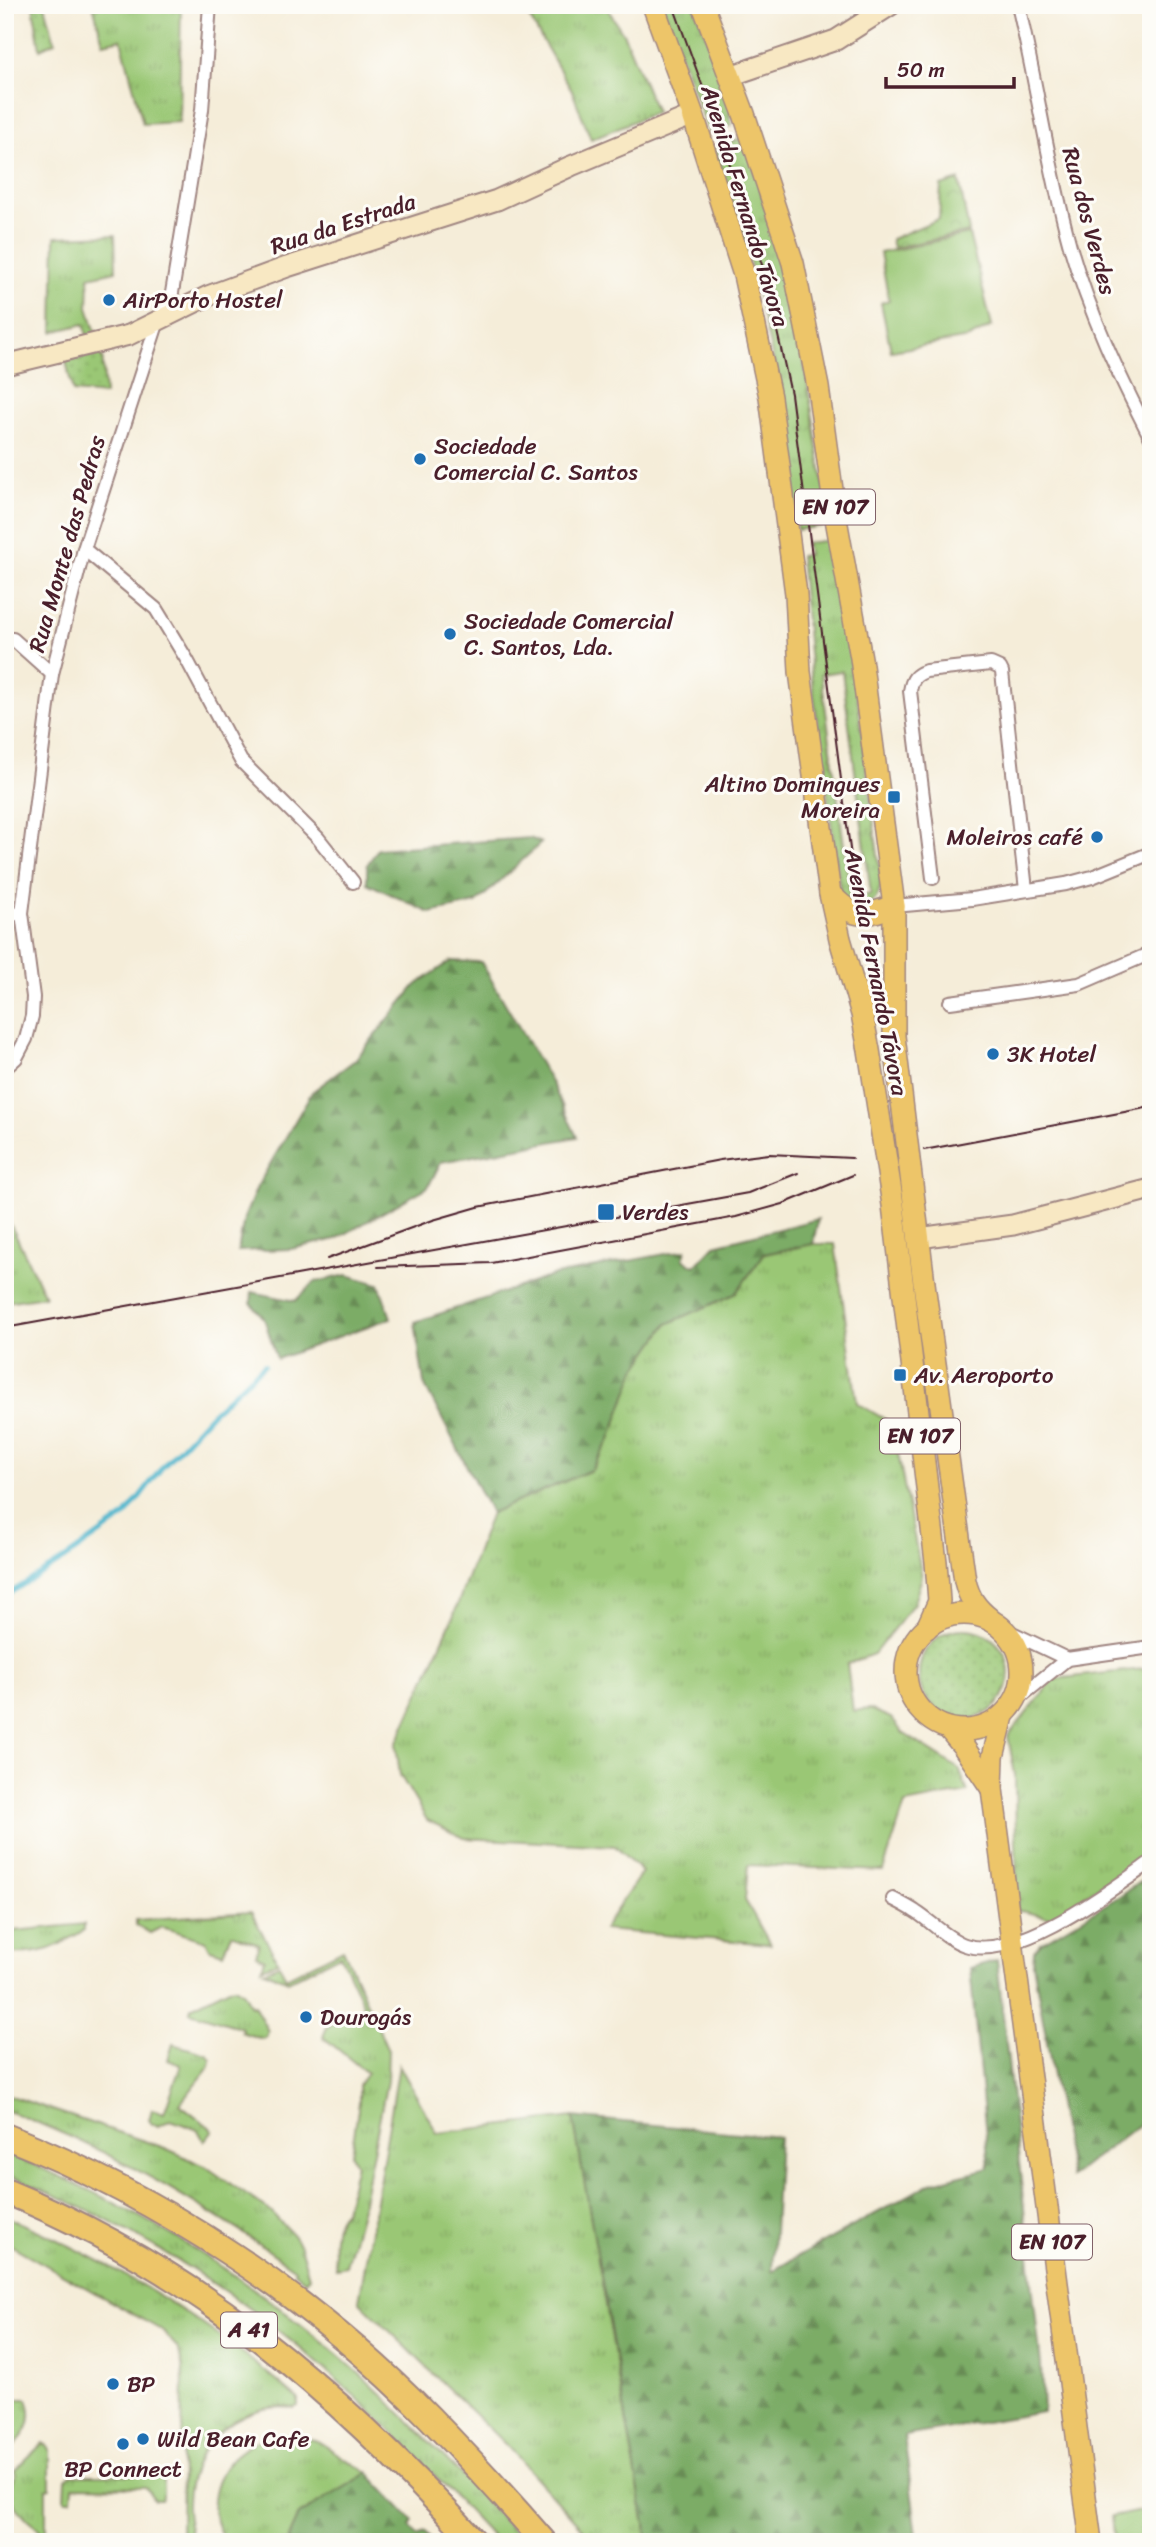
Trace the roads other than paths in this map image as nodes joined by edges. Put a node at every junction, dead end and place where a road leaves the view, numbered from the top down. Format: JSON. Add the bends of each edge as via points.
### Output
{"nodes":[{"id":1,"x":210,"y":5,"type":"edge"},
{"id":2,"x":653,"y":5,"type":"edge"},
{"id":3,"x":703,"y":5,"type":"edge"},
{"id":4,"x":891,"y":5,"type":"edge"},
{"id":5,"x":1018,"y":5,"type":"edge"},
{"id":6,"x":730,"y":76,"type":"junction"},
{"id":7,"x":693,"y":115,"type":"junction"},
{"id":8,"x":158,"y":321,"type":"junction"},
{"id":9,"x":5,"y":365,"type":"edge"},
{"id":10,"x":1151,"y":438,"type":"edge"},
{"id":11,"x":84,"y":549,"type":"junction"},
{"id":12,"x":5,"y":639,"type":"edge"},
{"id":13,"x":51,"y":674,"type":"junction"},
{"id":14,"x":1151,"y":853,"type":"edge"},
{"id":15,"x":933,"y":878,"type":"dead end"},
{"id":16,"x":353,"y":882,"type":"dead end"},
{"id":17,"x":1026,"y":890,"type":"junction"},
{"id":18,"x":830,"y":894,"type":"junction"},
{"id":19,"x":894,"y":906,"type":"junction"},
{"id":20,"x":22,"y":913,"type":"junction"},
{"id":21,"x":5,"y":916,"type":"edge"},
{"id":22,"x":1151,"y":953,"type":"edge"},
{"id":23,"x":950,"y":1002,"type":"dead end"},
{"id":24,"x":5,"y":1068,"type":"edge"},
{"id":25,"x":1151,"y":1189,"type":"edge"},
{"id":26,"x":919,"y":1238,"type":"junction"},
{"id":27,"x":897,"y":1242,"type":"junction"},
{"id":28,"x":998,"y":1624,"type":"junction"},
{"id":29,"x":927,"y":1628,"type":"junction"},
{"id":30,"x":1151,"y":1647,"type":"edge"},
{"id":31,"x":1067,"y":1659,"type":"junction"},
{"id":32,"x":1009,"y":1708,"type":"junction"},
{"id":33,"x":948,"y":1728,"type":"junction"},
{"id":34,"x":992,"y":1790,"type":"junction"},
{"id":35,"x":1151,"y":1862,"type":"edge"},
{"id":36,"x":893,"y":1899,"type":"dead end"},
{"id":37,"x":1013,"y":1942,"type":"junction"},
{"id":38,"x":5,"y":2136,"type":"edge"},
{"id":39,"x":5,"y":2191,"type":"edge"},
{"id":40,"x":475,"y":2542,"type":"edge"},
{"id":41,"x":544,"y":2542,"type":"edge"},
{"id":42,"x":1091,"y":2542,"type":"edge"}],
"edges":[{"from":1,"to":8,"type":"street","name":"Rua Monte das Pedras","via":[[191,186],[171,299]]},
{"from":2,"to":7,"type":"main road","name":"Avenida Fernando Távora","number":"EN 107"},
{"from":3,"to":6,"type":"main road","name":"Avenida Fernando Távora"},
{"from":4,"to":6,"type":"street","via":[[836,40]]},
{"from":5,"to":10,"type":"street","name":"Rua dos Verdes","via":[[1048,160],[1071,247],[1093,314]]},
{"from":6,"to":19,"type":"main road","name":"Avenida Fernando Távora","number":"EN 107","via":[[793,263],[807,323],[861,658]]},
{"from":7,"to":8,"type":"street","name":"Rua da Estrada","via":[[497,200],[287,267],[208,296]]},
{"from":7,"to":18,"type":"main road","name":"Avenida Fernando Távora","number":"EN 107","via":[[744,275],[770,397]]},
{"from":8,"to":9,"type":"street","name":"Rua da Estrada","via":[[130,335]]},
{"from":8,"to":11,"type":"street","name":"Rua Monte das Pedras"},
{"from":11,"to":13,"type":"street","name":"Rua Monte das Pedras"},
{"from":11,"to":16,"type":"street","via":[[156,609],[241,761],[318,838]]},
{"from":12,"to":13,"type":"street","via":[[13,639]]},
{"from":13,"to":20,"type":"street","name":"Rua Monte das Pedras"},
{"from":14,"to":17,"type":"street","via":[[1092,877]]},
{"from":15,"to":17,"type":"street","via":[[912,681],[926,671],[991,664],[1002,673]]},
{"from":17,"to":19,"type":"street"},
{"from":18,"to":19,"type":"main road","via":[[855,914]]},
{"from":18,"to":27,"type":"main road","name":"Avenida Fernando Távora","number":"EN 107","via":[[862,1014]]},
{"from":19,"to":26,"type":"main road","name":"Avenida Fernando Távora","number":"EN 107","via":[[894,1036]]},
{"from":20,"to":21,"type":"street"},
{"from":20,"to":24,"type":"street","name":"Rua Monte das Pedras","via":[[33,1016],[16,1058]]},
{"from":22,"to":23,"type":"street","via":[[1079,984]]},
{"from":25,"to":26,"type":"street","via":[[1013,1224]]},
{"from":26,"to":27,"type":"main road"},
{"from":26,"to":28,"type":"main road","name":"Avenida Fernando Távora","number":"EN 107","via":[[965,1581],[980,1611]]},
{"from":27,"to":29,"type":"main road","name":"Avenida Fernando Távora","number":"EN 107","via":[[937,1572],[939,1601]]},
{"from":28,"to":29,"type":"main road","via":[[972,1614],[953,1614]]},
{"from":28,"to":31,"type":"street"},
{"from":28,"to":32,"type":"main road","number":"EN 107","via":[[1017,1646],[1022,1664],[1021,1683]]},
{"from":29,"to":33,"type":"main road","number":"EN 107","via":[[910,1649],[908,1688],[916,1706]]},
{"from":30,"to":31,"type":"street"},
{"from":31,"to":32,"type":"street"},
{"from":32,"to":33,"type":"main road","via":[[986,1726]]},
{"from":32,"to":34,"type":"main road","number":"EN 107","via":[[993,1757]]},
{"from":33,"to":34,"type":"main road","number":"EN 107"},
{"from":34,"to":37,"type":"main road","number":"EN 107"},
{"from":35,"to":37,"type":"street","via":[[1050,1927]]},
{"from":36,"to":37,"type":"street","via":[[964,1945],[983,1949]]},
{"from":37,"to":42,"type":"main road","number":"EN 107"},
{"from":38,"to":41,"type":"highway","number":"A 41","via":[[152,2205],[275,2285],[427,2415]]},
{"from":39,"to":40,"type":"highway","number":"A 41","via":[[127,2250],[264,2340],[354,2418]]}]}
